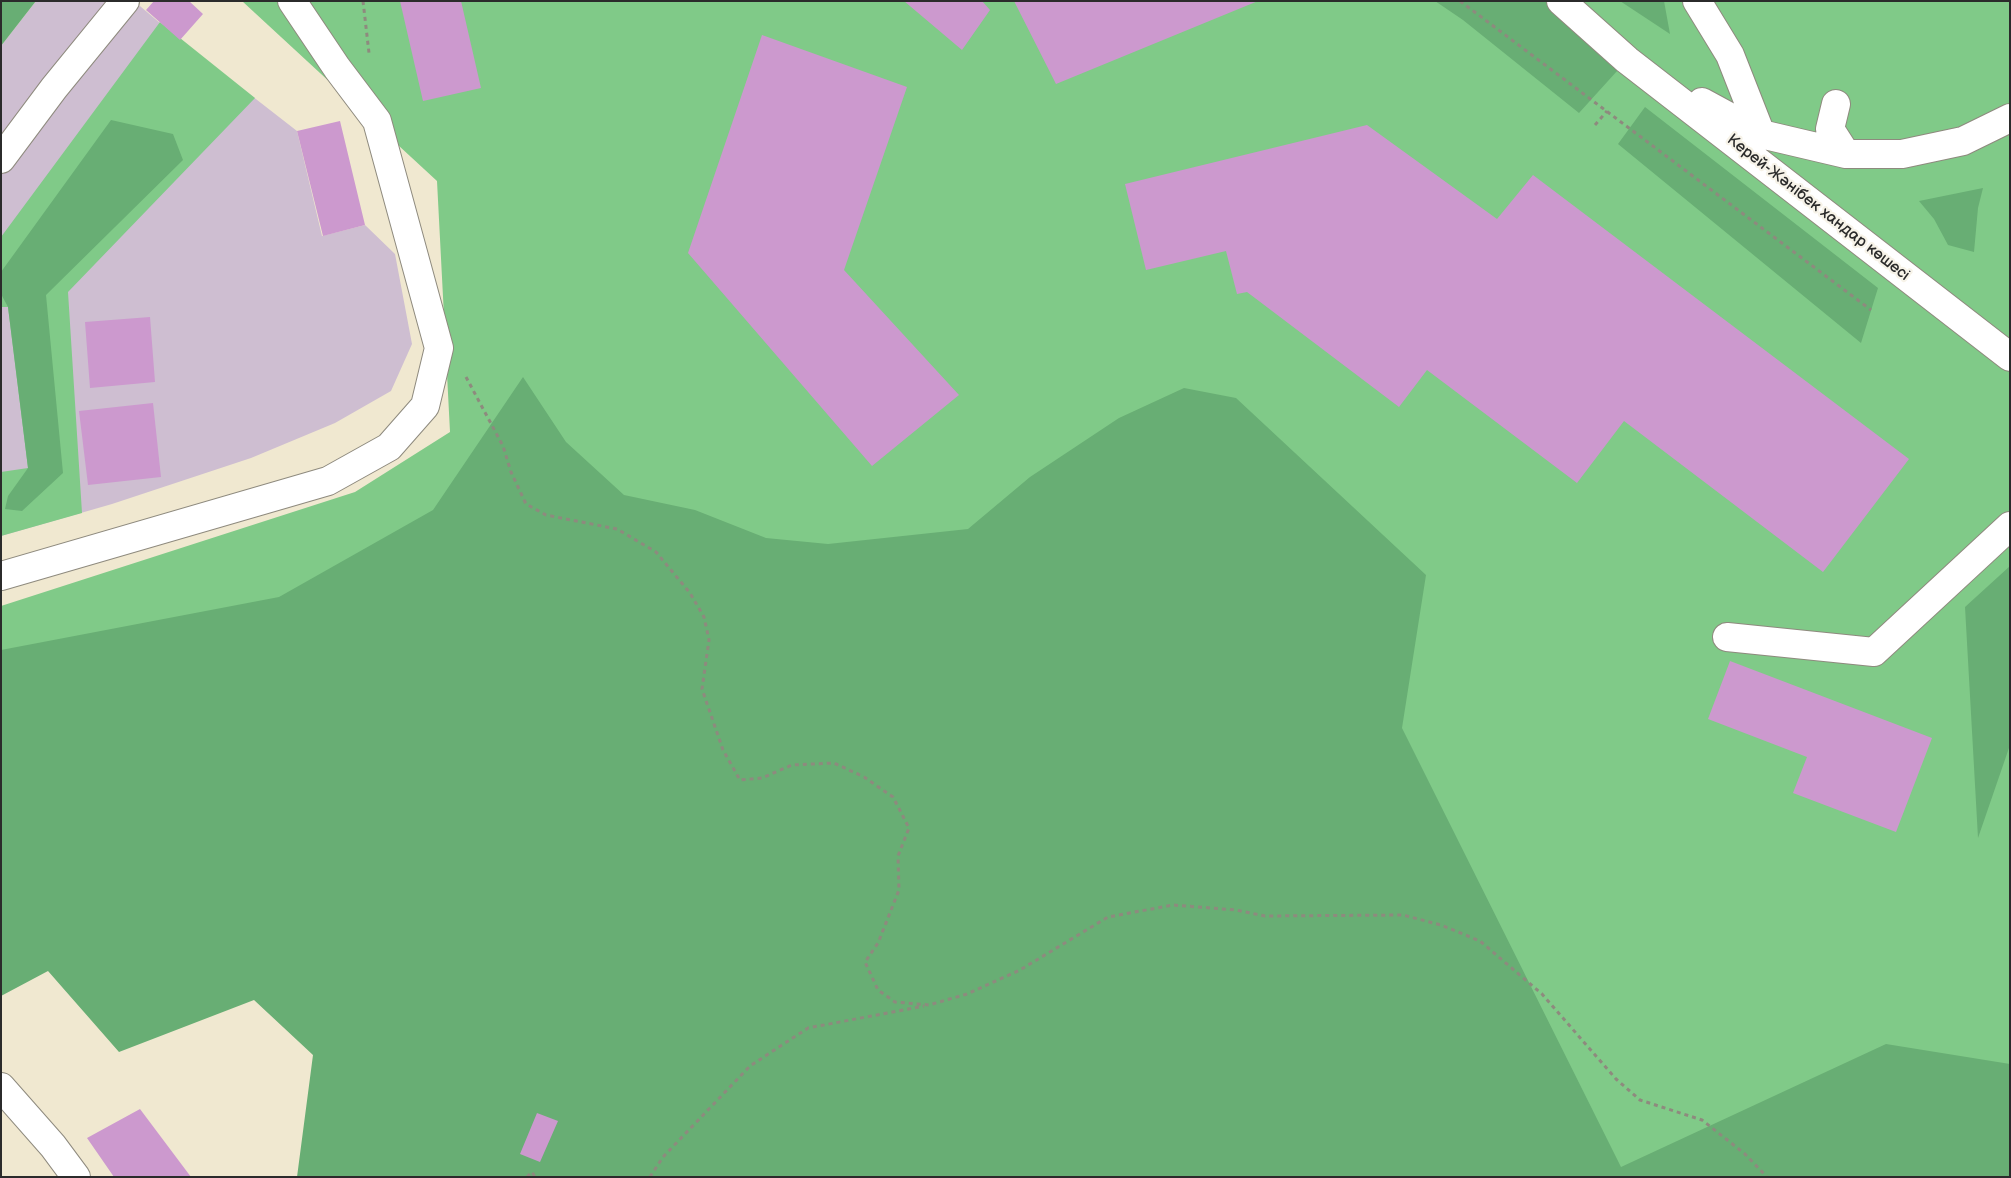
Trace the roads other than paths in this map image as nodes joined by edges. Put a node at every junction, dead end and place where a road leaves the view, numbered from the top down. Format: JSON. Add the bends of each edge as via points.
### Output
{"nodes":[{"id":1,"x":125,"y":1,"type":"edge"},
{"id":2,"x":292,"y":1,"type":"edge"},
{"id":3,"x":1561,"y":1,"type":"edge"},
{"id":4,"x":1697,"y":1,"type":"edge"},
{"id":5,"x":1627,"y":60,"type":"junction"},
{"id":6,"x":1836,"y":104,"type":"dead end"},
{"id":7,"x":2010,"y":118,"type":"edge"},
{"id":8,"x":1761,"y":134,"type":"junction"},
{"id":9,"x":1846,"y":154,"type":"junction"},
{"id":10,"x":1,"y":159,"type":"edge"},
{"id":11,"x":2010,"y":357,"type":"edge"},
{"id":12,"x":2010,"y":526,"type":"edge"},
{"id":13,"x":1,"y":576,"type":"edge"},
{"id":14,"x":1727,"y":637,"type":"dead end"},
{"id":15,"x":1,"y":1087,"type":"edge"},
{"id":16,"x":76,"y":1177,"type":"edge"}],
"edges":[{"from":1,"to":10,"type":"street"},
{"from":2,"to":13,"type":"street","via":[[377,121],[439,348],[425,406],[389,447],[328,481]]},
{"from":3,"to":5,"type":"street","name":"Керей-Жәнібек хандар көшесі"},
{"from":4,"to":8,"type":"street","via":[[1730,55]]},
{"from":5,"to":8,"type":"street","name":"Керей-Жәнібек хандар көшесі"},
{"from":5,"to":11,"type":"street","name":"Керей-Жәнібек хандар көшесі"},
{"from":6,"to":9,"type":"street","via":[[1830,129]]},
{"from":7,"to":9,"type":"street","name":"Керей-Жәнібек хандар көшесі","via":[[1963,141],[1902,154]]},
{"from":8,"to":9,"type":"street","name":"Керей-Жәнібек хандар көшесі"},
{"from":12,"to":14,"type":"street","via":[[1874,652]]},
{"from":15,"to":16,"type":"street"}]}
